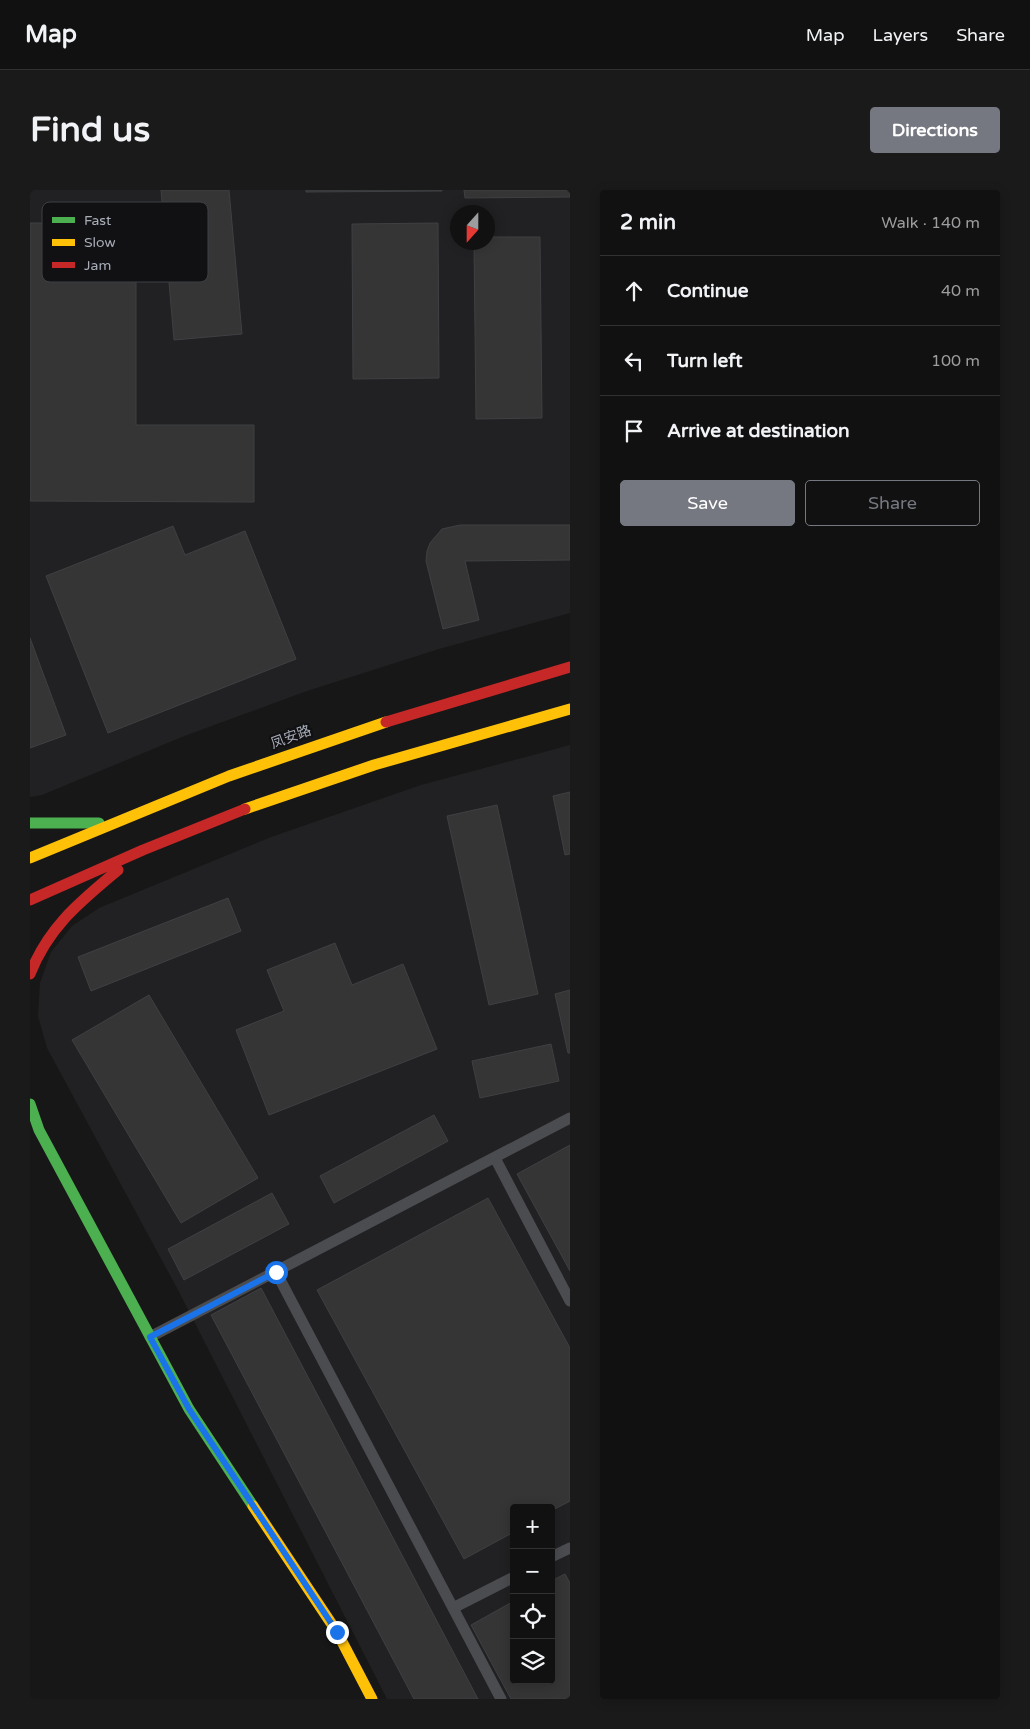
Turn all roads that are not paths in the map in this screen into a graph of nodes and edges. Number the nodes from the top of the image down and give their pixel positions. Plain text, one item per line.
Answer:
1 (570, 667) edge
2 (570, 709) edge
3 (30, 823) edge
4 (108, 823) junction
5 (141, 851) junction
6 (30, 858) edge
7 (30, 900) edge
8 (30, 974) edge
9 (30, 1104) edge
10 (570, 1118) edge
11 (494, 1158) junction
12 (276, 1272) junction
13 (570, 1301) edge
14 (150, 1337) junction
15 (570, 1548) edge
16 (555, 1555) edge
17 (510, 1579) edge
18 (453, 1608) junction
19 (372, 1699) edge
20 (501, 1699) edge

1 - 4 street, 凤安路
2 - 5 street
3 - 4 street
4 - 6 street, 凤安路
5 - 7 street
5 - 8 street
9 - 14 street
10 - 11 lane
11 - 12 lane
11 - 13 lane
12 - 14 lane
12 - 18 lane
14 - 19 street
15 - 16 lane
17 - 18 lane
18 - 20 lane

